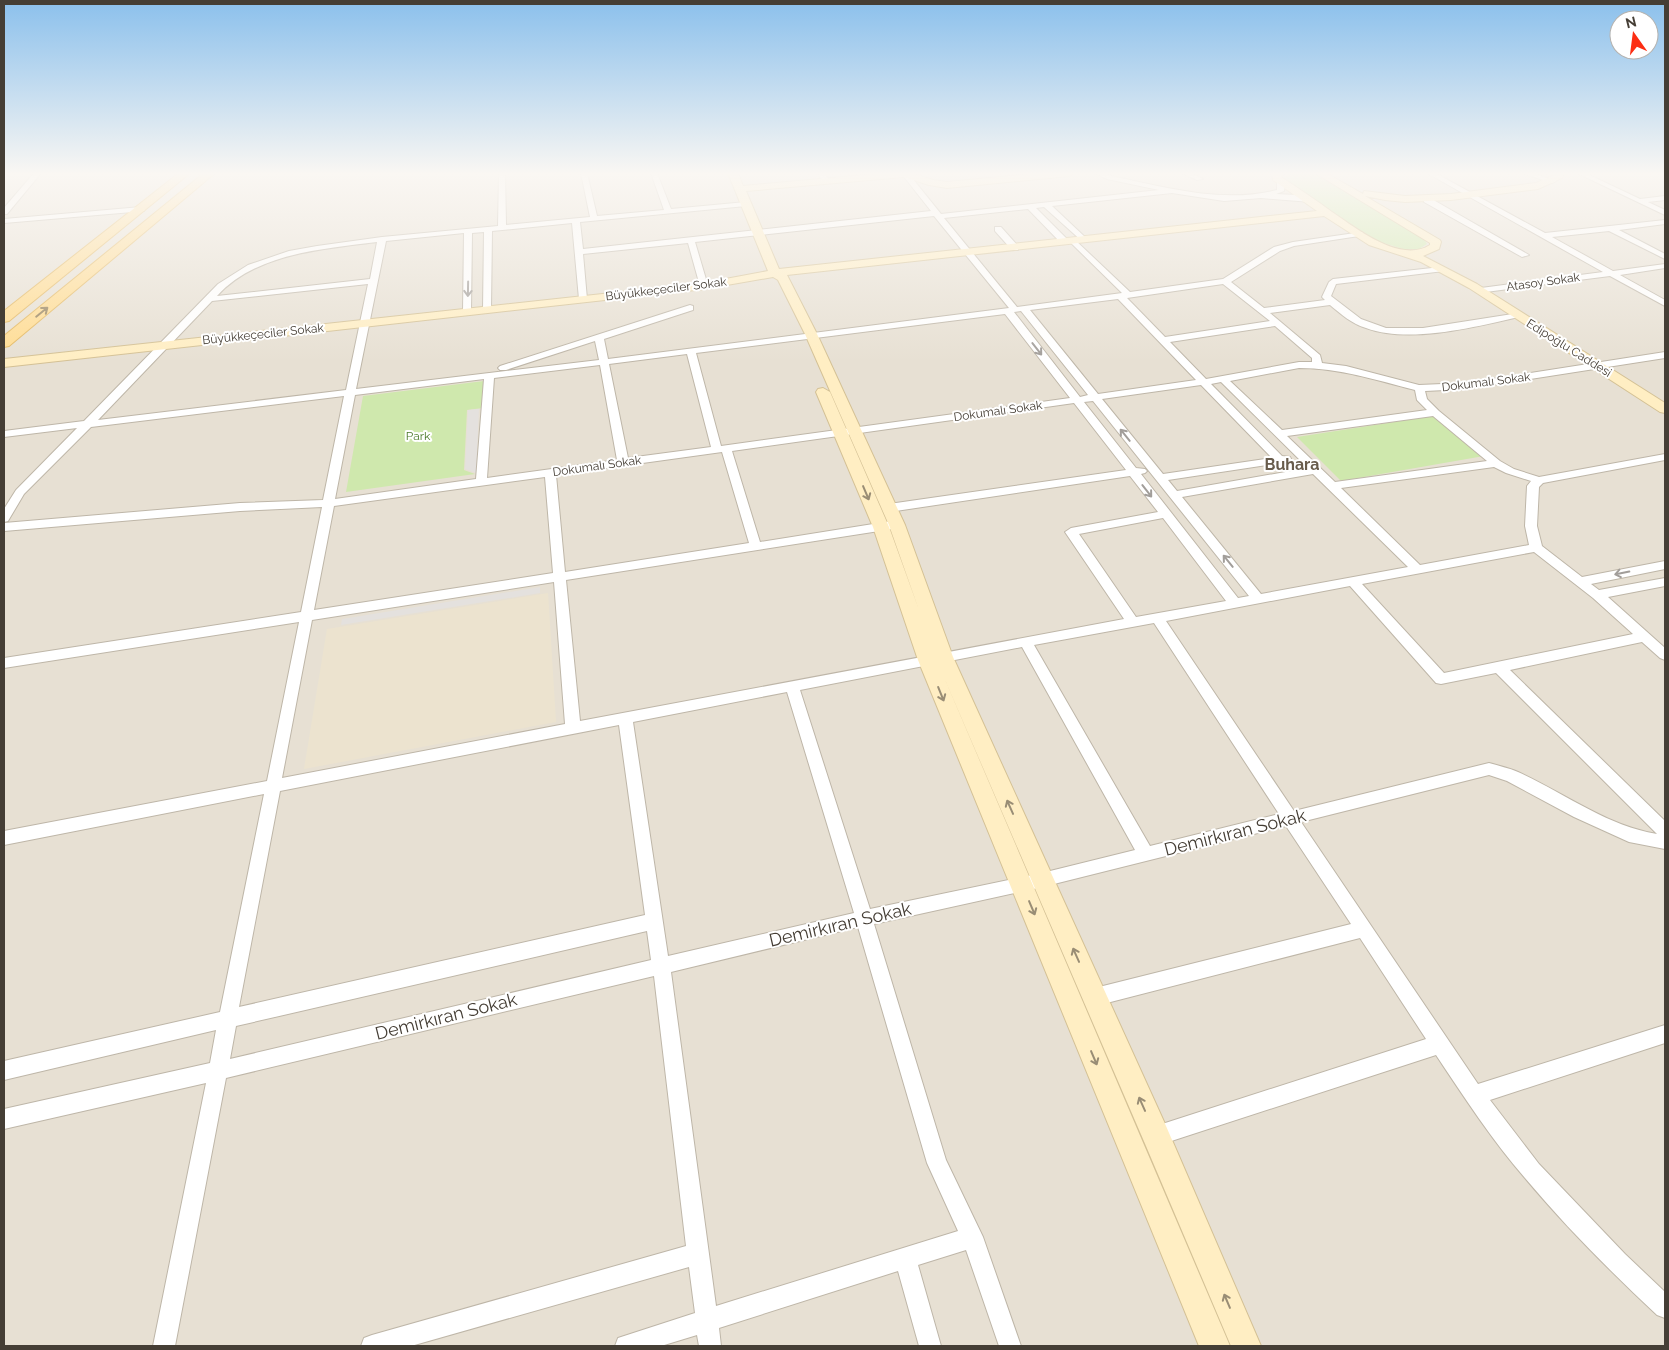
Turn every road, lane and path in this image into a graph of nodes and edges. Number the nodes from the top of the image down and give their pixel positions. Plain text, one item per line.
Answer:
1 (106, 236) edge
2 (132, 236) edge
3 (411, 236) edge
4 (468, 236) edge
5 (488, 236) edge
6 (578, 236) edge
7 (724, 236) edge
8 (760, 236) edge
9 (956, 236) edge
10 (1004, 236) edge
11 (1068, 236) edge
12 (1070, 236) edge
13 (1119, 236) edge
14 (1346, 236) edge
15 (1362, 236) edge
16 (1426, 236) edge
17 (1494, 236) edge
18 (1543, 236) edge
19 (1625, 236) edge
20 (382, 239) junction
21 (691, 240) junction
22 (1074, 241) junction
23 (1435, 246) junction
24 (1015, 248) junction
25 (1395, 251) junction
26 (579, 252) junction
27 (970, 253) junction
28 (1525, 255) dead end
29 (1665, 257) edge
30 (1665, 266) edge
31 (1441, 269) junction
32 (1610, 273) junction
33 (776, 277) junction
34 (374, 281) junction
35 (1225, 282) junction
36 (704, 286) junction
37 (1477, 288) junction
38 (1124, 295) junction
39 (209, 299) junction
40 (583, 299) junction
41 (1332, 302) junction
42 (1665, 303) edge
43 (690, 308) dead end
44 (487, 310) junction
45 (1015, 310) junction
46 (1263, 311) junction
47 (467, 312) junction
48 (1516, 315) junction
49 (4, 318) edge
50 (1274, 320) junction
51 (364, 323) junction
52 (805, 335) junction
53 (599, 337) junction
54 (1160, 337) junction
55 (7, 338) edge
56 (166, 345) junction
57 (691, 352) junction
58 (1665, 356) edge
59 (604, 362) junction
60 (4, 363) edge
61 (1317, 365) junction
62 (1597, 366) junction
63 (489, 376) junction
64 (469, 379) junction
65 (1223, 379) junction
66 (1203, 381) junction
67 (1419, 388) junction
68 (350, 393) junction
69 (1095, 397) junction
70 (1077, 400) junction
71 (1665, 409) edge
72 (1435, 413) junction
73 (85, 425) junction
74 (848, 432) junction
75 (4, 434) edge
76 (1279, 434) junction
77 (722, 449) junction
78 (1302, 457) junction
79 (1665, 457) edge
80 (1280, 460) junction
81 (623, 462) junction
82 (1496, 463) junction
83 (1316, 470) junction
84 (550, 472) junction
85 (1133, 472) junction
86 (1157, 474) junction
87 (1539, 480) junction
88 (481, 482) junction
89 (1332, 486) junction
90 (1174, 494) junction
91 (328, 503) junction
92 (1165, 514) junction
93 (4, 518) edge
94 (889, 520) junction
95 (4, 527) edge
96 (756, 547) junction
97 (1536, 548) junction
98 (1665, 565) edge
99 (1418, 570) junction
100 (560, 577) junction
101 (1353, 582) junction
102 (1579, 582) junction
103 (1665, 582) edge
104 (1597, 595) junction
105 (1258, 599) junction
106 (1235, 603) junction
107 (306, 616) junction
108 (1157, 618) junction
109 (1133, 622) junction
110 (1644, 637) junction
111 (1026, 642) junction
112 (1665, 655) edge
113 (936, 658) junction
114 (4, 663) edge
115 (1499, 667) junction
116 (792, 686) junction
117 (626, 719) junction
118 (573, 729) junction
119 (273, 786) junction
120 (1290, 818) junction
121 (1665, 831) edge
122 (4, 838) edge
123 (1665, 842) edge
124 (1146, 854) junction
125 (1032, 882) junction
126 (864, 918) junction
127 (655, 921) junction
128 (1364, 929) junction
129 (661, 965) junction
130 (1095, 997) junction
131 (228, 1018) junction
132 (1665, 1034) edge
133 (1441, 1044) junction
134 (4, 1070) edge
135 (218, 1071) junction
136 (1474, 1095) junction
137 (4, 1119) edge
138 (1156, 1136) junction
139 (972, 1237) junction
140 (698, 1254) junction
141 (905, 1258) junction
142 (1665, 1307) edge
143 (707, 1321) junction
144 (164, 1346) edge
145 (372, 1346) edge
146 (626, 1346) edge
147 (710, 1346) edge
148 (930, 1346) edge
149 (1010, 1346) edge
150 (1214, 1346) edge
151 (1246, 1346) edge

1 - 49 main road
55 -> 2 main road
3 - 20 street
4 -> 47 street
5 - 44 street
6 - 26 street
7 - 21 street
8 - 33 street
9 - 27 street
10 - 24 street
11 - 22 street
12 - 22 street
13 - 22 street
14 - 35 street
15 - 25 street
16 - 23 street
17 - 28 street
18 - 32 street
19 - 29 street
20 - 34 street
20 - 39 street
21 - 26 street
21 - 36 street
22 - 24 street
22 - 38 street
23 - 25 street
23 - 37 street
24 - 27 street
25 - 31 street
26 - 40 street
27 - 33 street, Büyükkeçeciler Sokak
27 - 45 street
30 - 32 street, Atasoy Sokak
31 - 37 street
31 - 41 street
32 - 37 street, Atasoy Sokak
32 - 42 street
33 - 36 street, Büyükkeçeciler Sokak
33 - 52 street
34 - 39 street
34 - 51 street
35 - 38 street
35 - 46 street
36 - 40 street, Büyükkeçeciler Sokak
37 - 48 street, Edipoğlu Caddesi
38 - 45 street
38 - 54 street
39 - 56 street
40 - 44 street, Büyükkeçeciler Sokak
41 - 46 street
41 - 48 street
43 - 53 street
44 - 47 street, Büyükkeçeciler Sokak
45 - 52 street
45 - 69 street
45 -> 70 street
46 - 50 street
47 - 51 street, Büyükkeçeciler Sokak
48 - 62 street, Edipoğlu Caddesi
50 - 54 street
50 - 61 street
51 - 56 street, Büyükkeçeciler Sokak
51 - 68 street
52 - 57 street
52 - 74 street
53 - 59 street
53 - 64 street
54 - 66 street
56 - 60 street, Büyükkeçeciler Sokak
56 - 73 street
57 - 59 street
57 - 77 street
58 - 62 street, Dokumalı Sokak
59 - 63 street
59 - 81 street
61 - 65 street, Dokumalı Sokak
61 - 67 street, Dokumalı Sokak
62 - 67 street, Dokumalı Sokak
62 - 71 street, Edipoğlu Caddesi
63 - 64 street
63 - 88 street
64 - 68 street
65 - 66 street, Dokumalı Sokak
65 - 76 street
66 - 69 street, Dokumalı Sokak
66 - 80 street
67 - 72 street
68 - 73 street
68 - 91 street
69 - 70 street, Dokumalı Sokak
86 -> 69 street
70 - 74 street, Dokumalı Sokak
70 - 85 street
72 - 76 street
72 - 82 street
73 - 75 street
73 - 93 street
74 - 77 street, Dokumalı Sokak
74 - 94 street
76 - 78 street
77 - 81 street, Dokumalı Sokak
77 - 96 street
78 - 80 street
78 - 83 street
79 - 87 street
80 - 86 street
81 - 84 street, Dokumalı Sokak
82 - 87 street
82 - 89 street
83 - 89 street
83 - 90 street
84 - 88 street, Dokumalı Sokak
84 - 100 street
85 - 86 street
85 -> 92 street
85 - 94 street
86 - 90 street
87 - 97 street
88 - 91 street, Dokumalı Sokak
89 - 99 street
105 -> 90 street
91 - 95 street, Dokumalı Sokak
91 - 107 street
92 - 106 street
92 - 109 street
94 - 96 street
94 - 113 street
96 - 100 street
97 - 99 street
97 - 102 street
98 -> 102 street
99 - 101 street
100 - 107 street
100 - 118 street
101 - 105 street
101 - 115 street
102 - 104 street
103 - 104 street
104 - 110 street
105 - 106 street
106 - 108 street
107 - 114 street
107 - 119 street
108 - 109 street
108 - 120 street
109 - 111 street
110 - 112 street
110 - 115 street
111 - 113 street
111 - 124 street
113 - 116 street
113 - 125 street
115 - 121 street
116 - 117 street
116 - 126 street
117 - 118 street
117 - 127 street
118 - 119 street
119 - 122 street
119 - 131 street
120 - 123 street, Demirkıran Sokak
120 - 124 street, Demirkıran Sokak
120 - 128 street
124 - 125 street, Demirkıran Sokak
125 - 126 street, Demirkıran Sokak
130 -> 125 street
125 -> 150 street
126 - 129 street, Demirkıran Sokak
126 - 139 street
127 - 129 street
127 - 131 street
128 - 130 street
128 - 133 street
129 - 135 street, Demirkıran Sokak
129 - 140 street
138 -> 130 street
131 - 134 street
131 - 135 street
132 - 136 street
133 - 136 street
133 - 138 street
135 - 137 street, Demirkıran Sokak
135 - 144 street
136 - 142 street
151 -> 138 street
139 - 141 street
139 - 149 street
140 - 143 street
140 - 145 street
141 - 143 street
141 - 148 street
143 - 146 street
143 - 147 street

